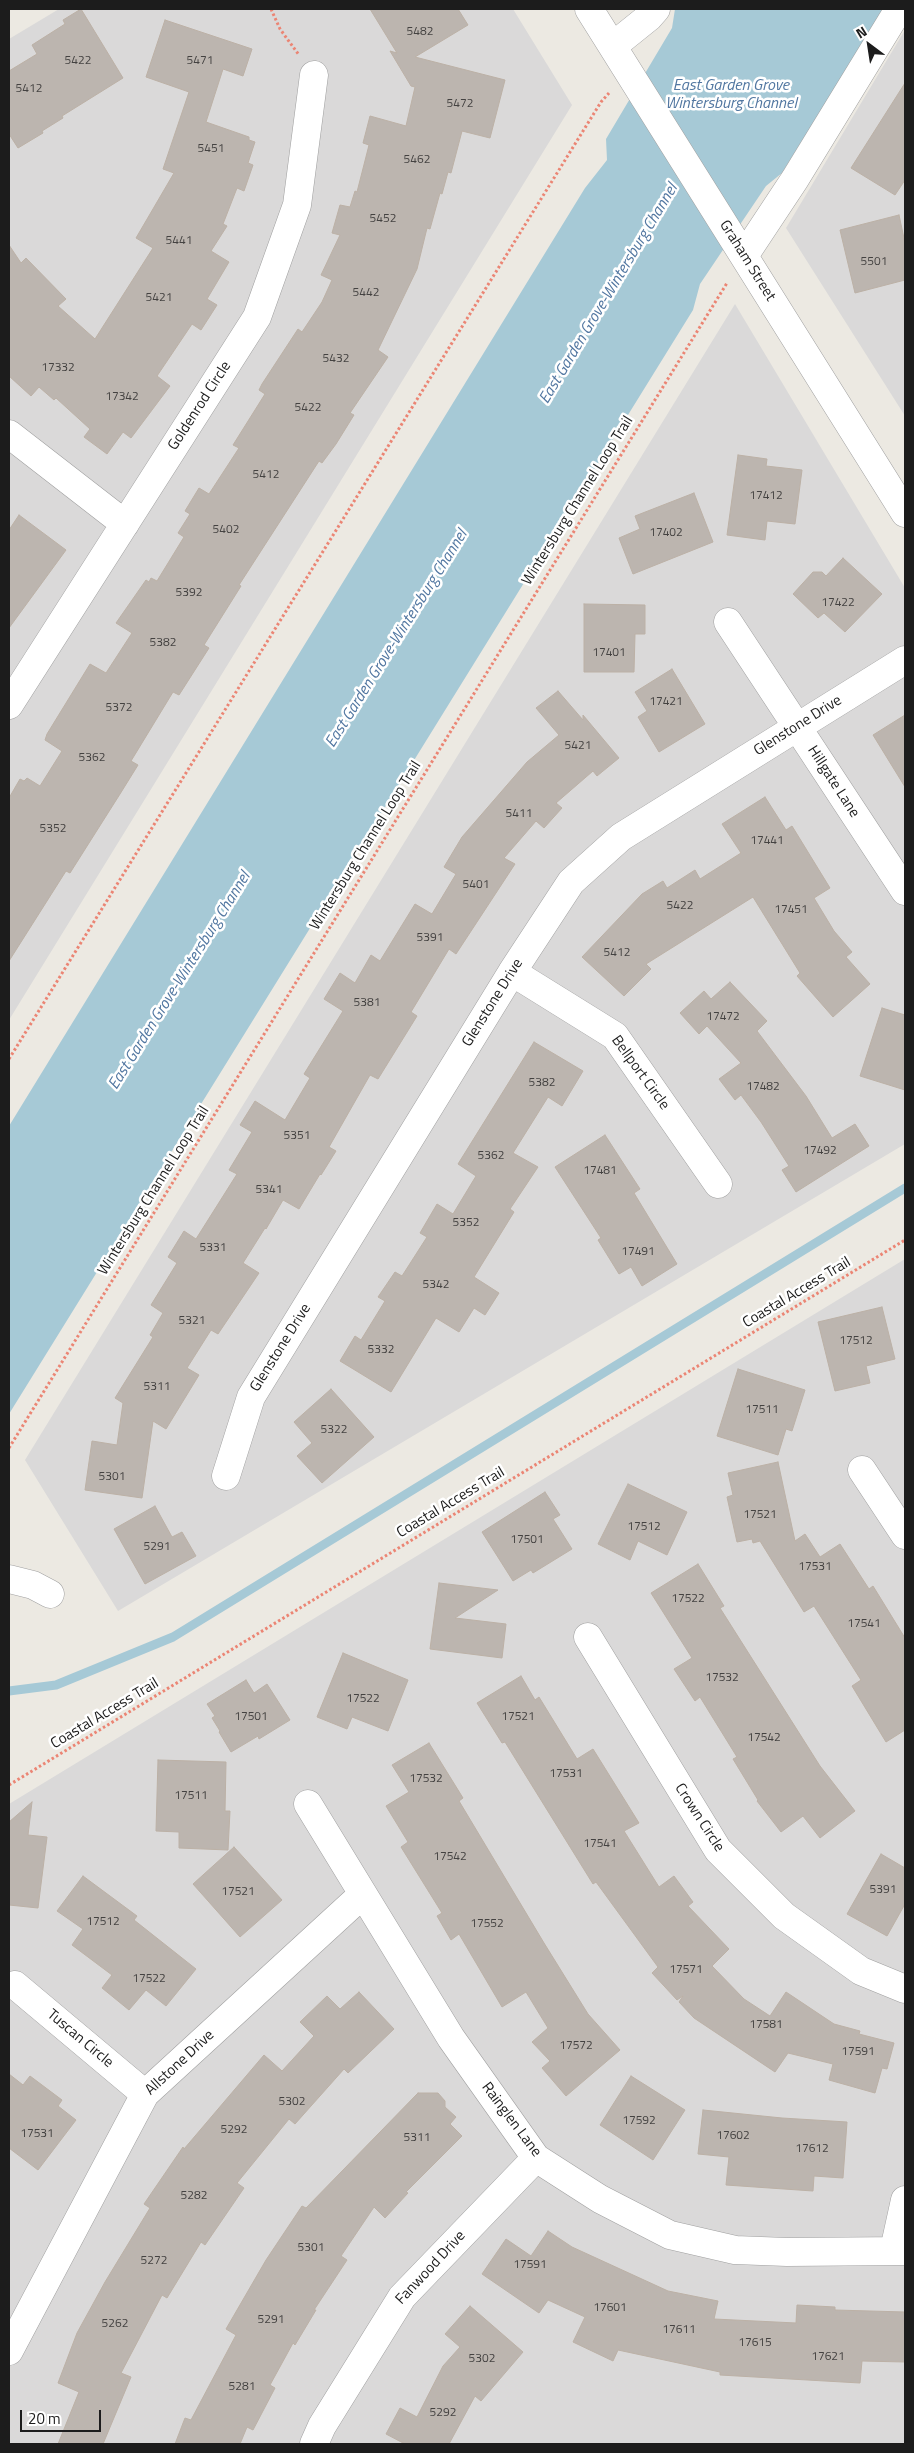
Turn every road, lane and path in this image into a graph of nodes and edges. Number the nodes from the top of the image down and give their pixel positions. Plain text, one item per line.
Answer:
1 (271, 9) edge
2 (589, 9) edge
3 (656, 9) edge
4 (899, 9) edge
5 (612, 46) junction
6 (631, 74) junction
7 (314, 75) joint
8 (744, 256) junction
9 (9, 434) edge
10 (905, 513) edge
11 (125, 524) junction
12 (728, 622) dead end
13 (905, 660) edge
14 (9, 705) edge
15 (797, 726) junction
16 (905, 891) edge
17 (512, 972) junction
18 (9, 1058) edge
19 (718, 1184) dead end
20 (905, 1240) edge
21 (9, 1448) edge
22 (862, 1470) dead end
23 (226, 1476) dead end
24 (905, 1535) edge
25 (9, 1579) edge
26 (50, 1594) dead end
27 (588, 1637) dead end
28 (9, 1785) edge
29 (308, 1804) dead end
30 (362, 1895) junction
31 (15, 1984) dead end
32 (905, 1989) edge
33 (145, 2094) junction
34 (536, 2158) junction
35 (905, 2200) edge
36 (899, 2250) edge
37 (9, 2351) edge
38 (314, 2444) edge

1 - 7 path
2 - 5 street, Graham Street
3 - 5 street
4 - 8 street
5 - 6 street, Graham Street
6 - 8 street, Graham Street
6 - 18 path
7 - 11 street, Goldenrod Circle
8 - 10 street, Graham Street
8 - 21 path, Wintersburg Channel Loop Trail
9 - 11 street
11 - 14 street, Goldenrod Circle
12 - 15 street, Hillgate Lane
13 - 15 street, Glenstone Drive
15 - 16 street, Hillgate Lane
15 - 17 street, Glenstone Drive
17 - 19 street, Bellport Circle
17 - 23 street, Glenstone Drive
20 - 28 path, Coastal Access Trail
22 - 24 street
25 - 26 street
27 - 32 street, Crown Circle
29 - 30 street, Rainglen Lane
30 - 33 street, Allstone Drive
30 - 34 street, Rainglen Lane
31 - 33 street, Tuscan Circle
33 - 37 street, Allstone Drive
34 - 36 street, Rainglen Lane
34 - 38 street, Fanwood Drive
35 - 36 street

